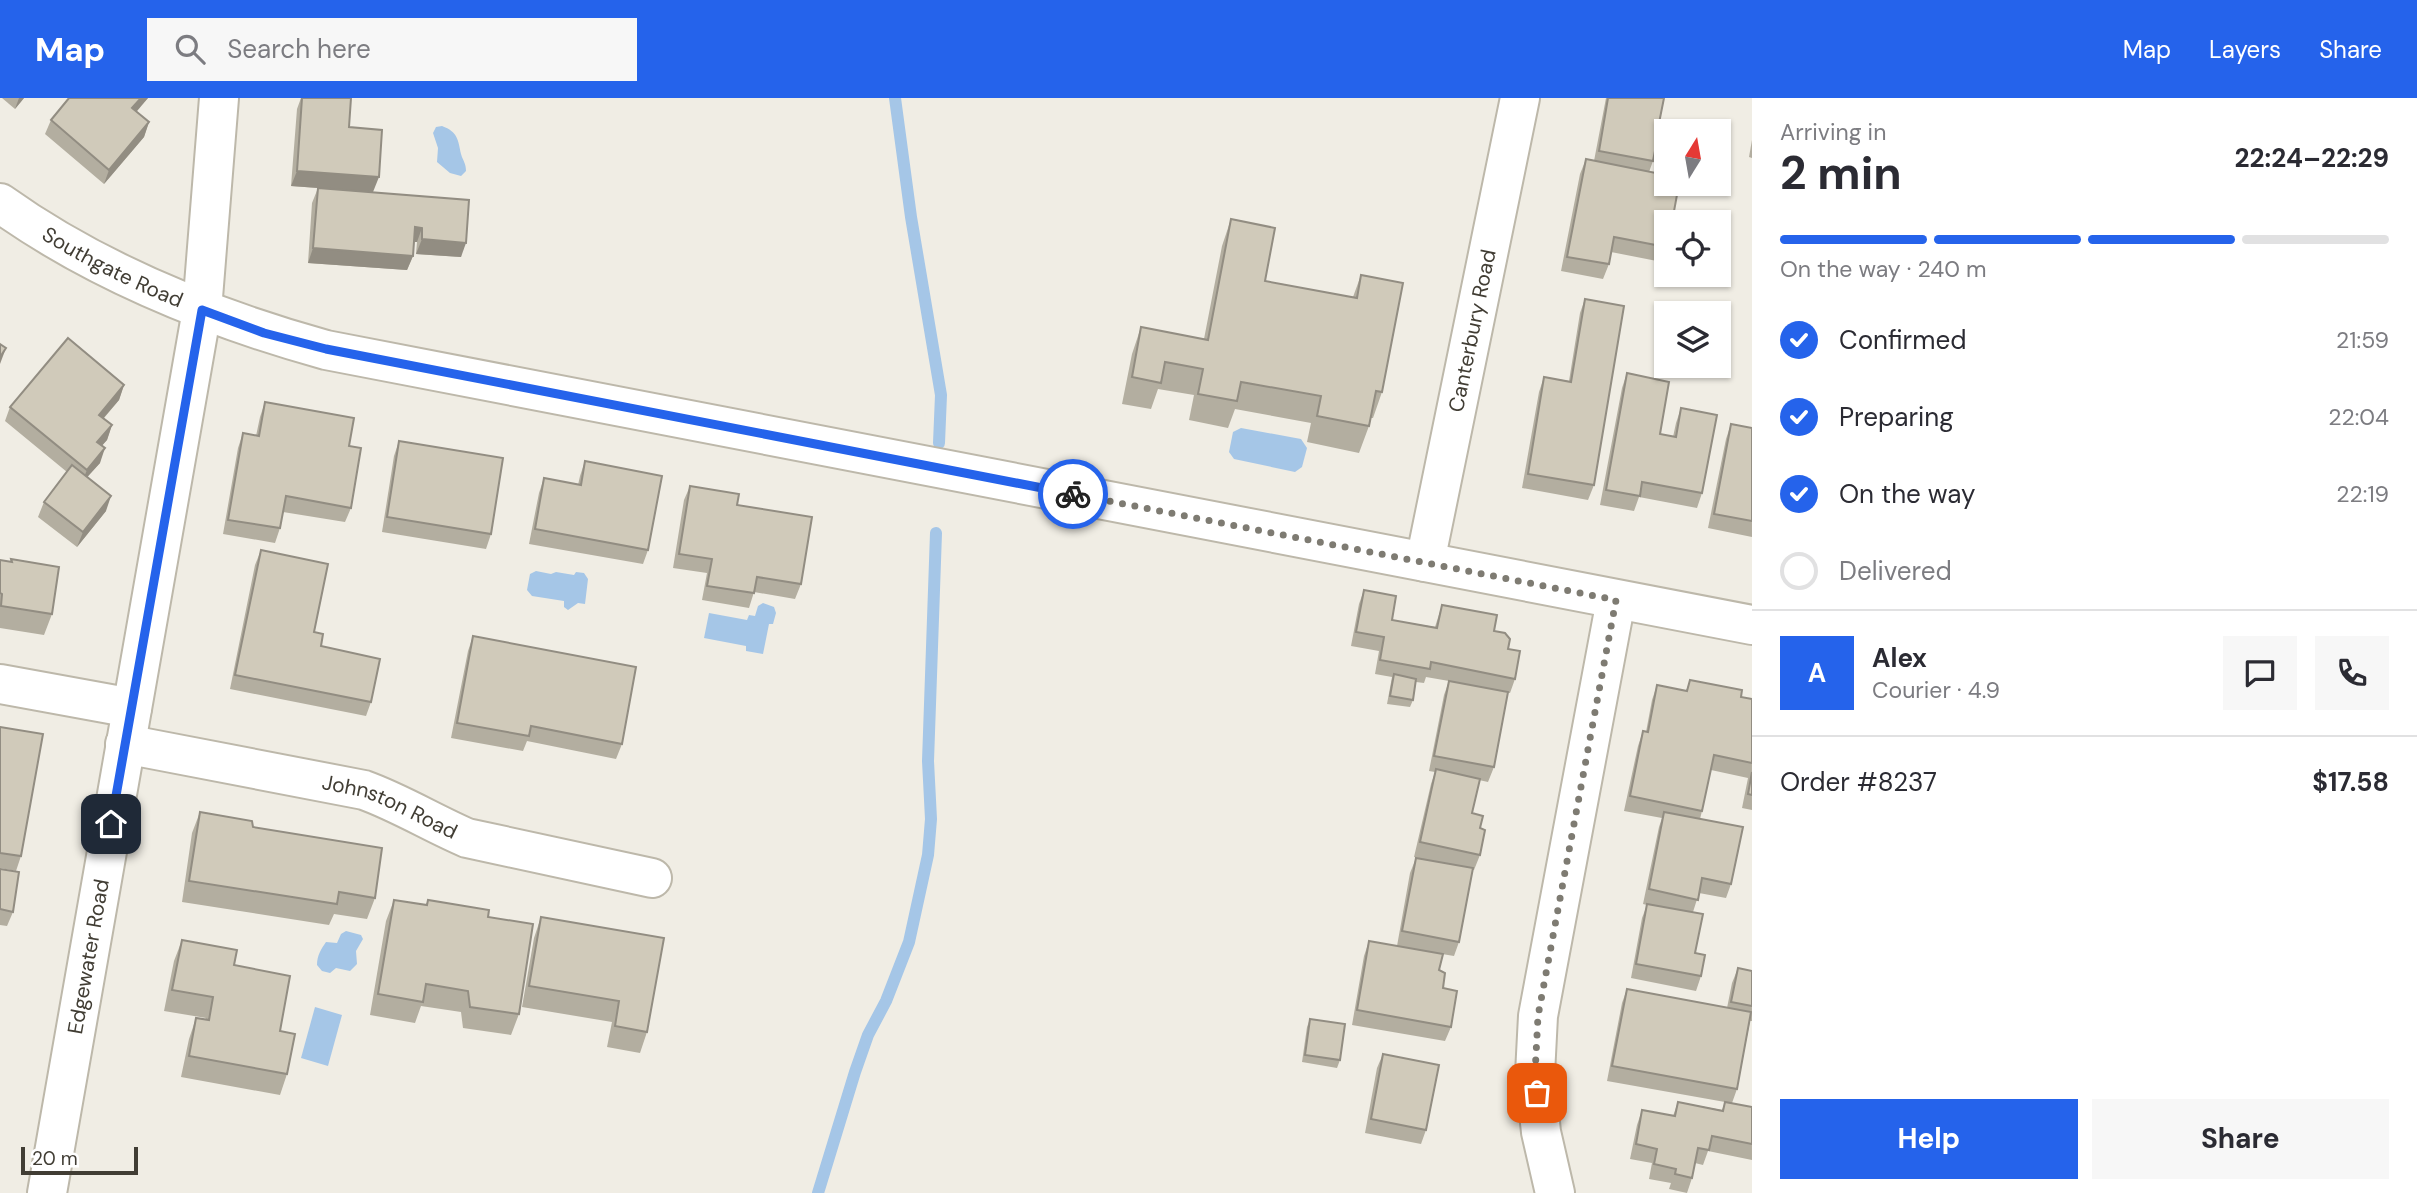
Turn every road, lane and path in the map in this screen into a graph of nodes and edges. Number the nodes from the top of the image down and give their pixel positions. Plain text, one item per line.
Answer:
1 (219, 98) edge
2 (1520, 98) edge
3 (0, 203) edge
4 (202, 310) junction
5 (1425, 562) junction
6 (1616, 600) junction
7 (1752, 625) edge
8 (0, 684) edge
9 (128, 726) junction
10 (652, 878) dead end
11 (47, 1193) edge
12 (1555, 1193) edge

1 - 4 street, Edgewater Road
2 - 5 street, Canterbury Road
3 - 4 street, Southgate Road
4 - 5 street, Southgate Road
4 - 9 street, Edgewater Road
5 - 6 street, Southgate Road
6 - 7 street, Southgate Road
6 - 12 street
8 - 9 street, Johnston Road
9 - 10 street, Johnston Road
9 - 11 street, Edgewater Road

